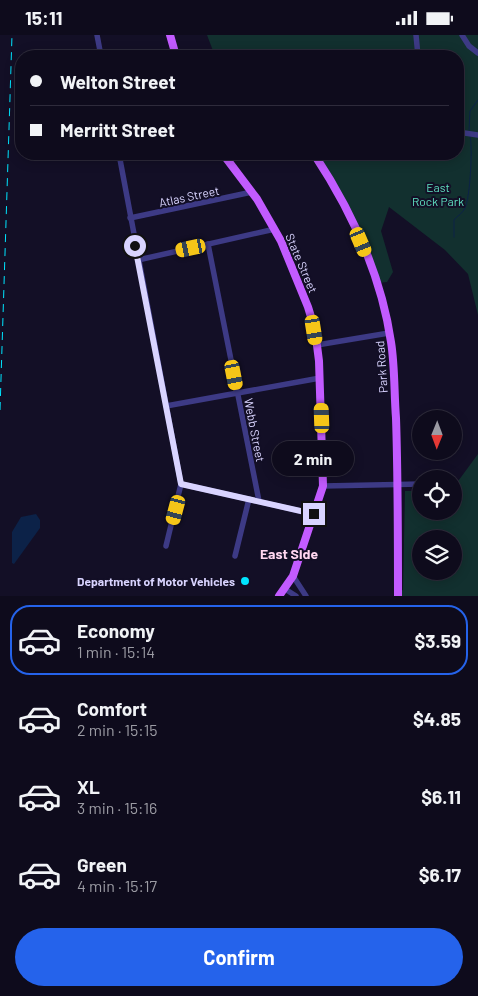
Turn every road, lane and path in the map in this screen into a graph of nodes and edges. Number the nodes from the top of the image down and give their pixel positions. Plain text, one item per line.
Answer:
1 (97, 35) edge
2 (170, 35) edge
3 (416, 35) edge
4 (462, 35) edge
5 (100, 50) edge
6 (174, 50) edge
7 (417, 50) edge
8 (478, 53) edge
9 (464, 133) edge
10 (478, 135) edge
11 (120, 160) edge
12 (228, 160) edge
13 (318, 160) edge
14 (252, 192) junction
15 (130, 218) junction
16 (275, 229) junction
17 (208, 245) junction
18 (138, 260) junction
19 (389, 333) junction
20 (317, 345) junction
21 (320, 378) junction
22 (237, 393) junction
23 (166, 406) junction
24 (181, 484) junction
25 (398, 484) junction
26 (412, 484) edge
27 (323, 487) junction
28 (249, 499) junction
29 (258, 501) junction
30 (314, 514) junction
31 (166, 546) dead end
32 (234, 556) dead end
33 (293, 576) junction
34 (285, 589) junction
35 (279, 596) edge
36 (296, 596) edge
37 (306, 596) edge
38 (398, 596) edge

1 - 5 street
2 - 6 main road
3 - 7 street
4 - 8 street
9 - 10 street
11 - 15 street
12 - 14 main road, State Street
13 - 19 main road, Park Road
14 - 15 street, Atlas Street
14 - 16 main road, State Street
15 - 18 street
16 - 17 street
16 - 20 main road, State Street
17 - 18 street
17 - 22 street, Webb Street
18 - 23 street
19 - 20 street
19 - 25 main road, Park Road
20 - 21 main road, State Street
21 - 22 street
21 - 27 main road, State Street
22 - 23 street
22 - 29 street, Webb Street
23 - 24 street
24 - 28 street
24 - 31 street
25 - 26 street
25 - 27 street
25 - 38 main road, Park Road
27 - 30 main road, State Street
28 - 29 street
28 - 32 street
29 - 30 street
30 - 33 main road, State Street
33 - 34 main road, State Street
33 - 37 street
34 - 35 main road, State Street
34 - 36 street

